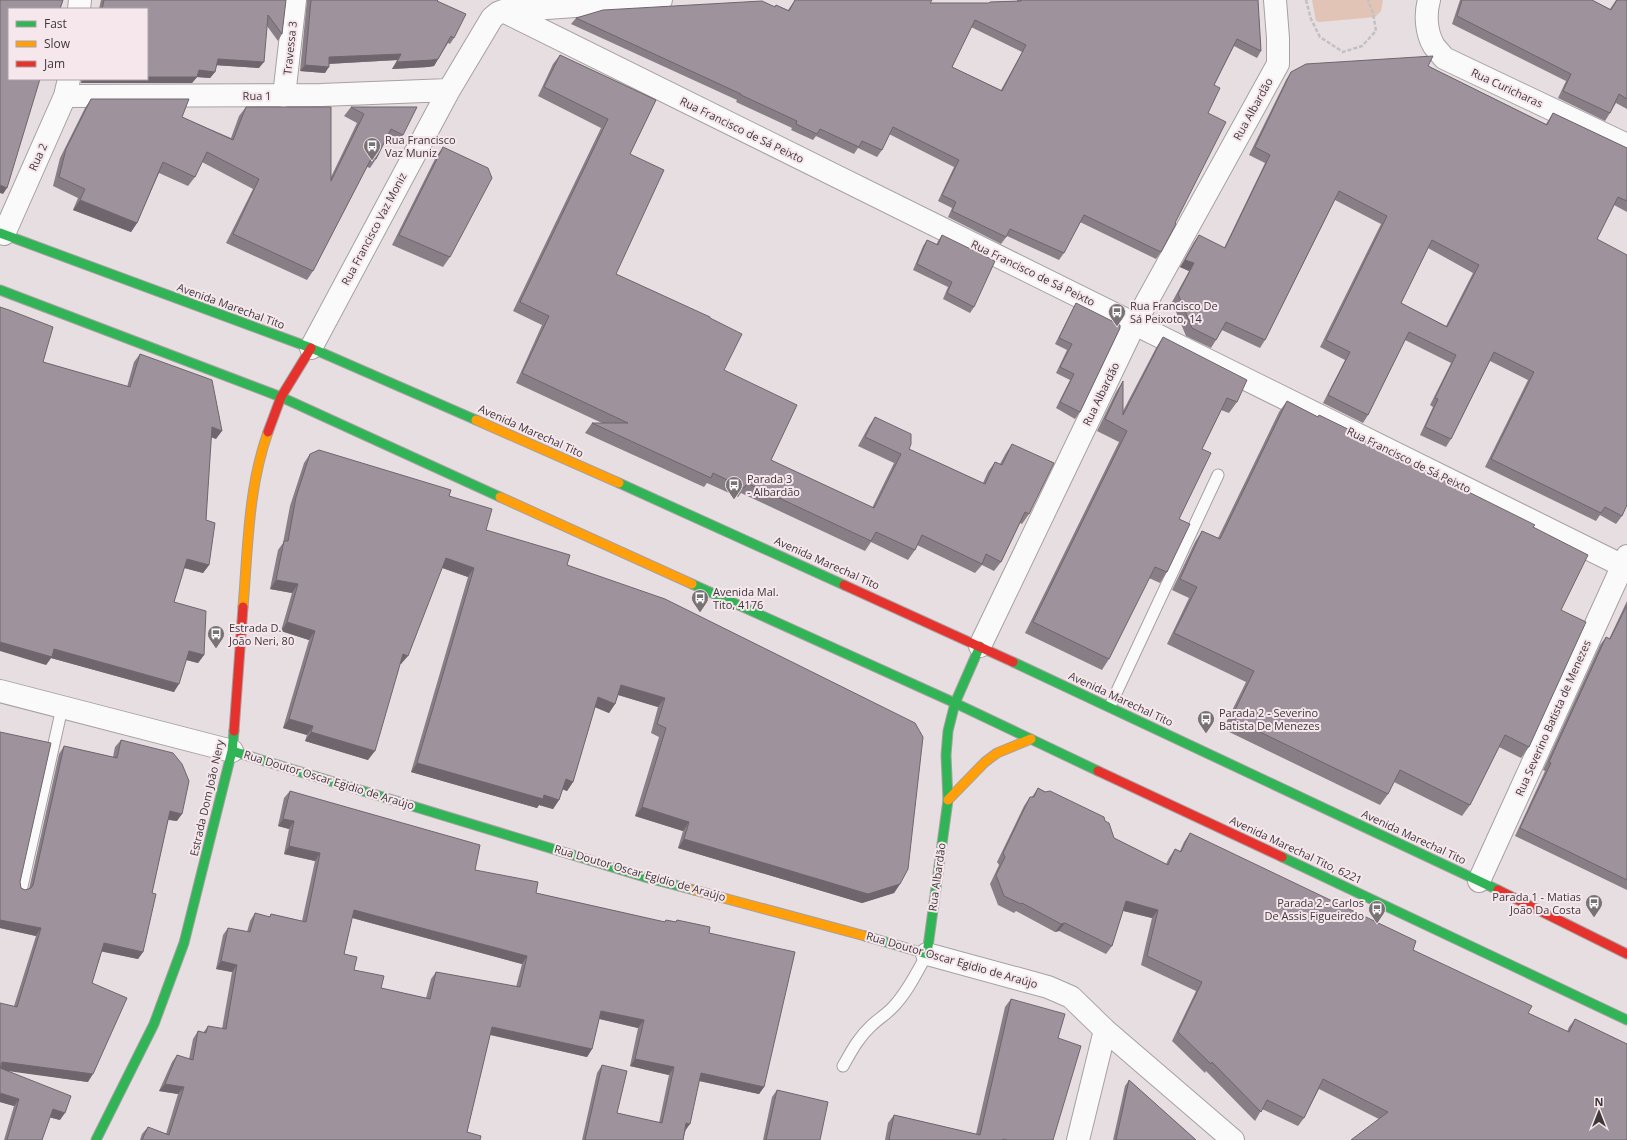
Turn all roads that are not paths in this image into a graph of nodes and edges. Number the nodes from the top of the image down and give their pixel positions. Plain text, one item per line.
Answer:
1 (295, 0) edge
2 (661, 0) edge
3 (1275, 0) edge
4 (1429, 0) edge
5 (503, 11) junction
6 (67, 88) edge
7 (449, 90) junction
8 (284, 96) junction
9 (1627, 145) edge
10 (2, 234) edge
11 (0, 290) edge
12 (1135, 323) junction
13 (311, 348) junction
14 (281, 397) junction
15 (1218, 475) dead end
16 (1625, 563) edge
17 (980, 646) junction
18 (0, 691) edge
19 (955, 703) junction
20 (1110, 706) junction
21 (62, 708) junction
22 (1031, 739) junction
23 (232, 751) junction
24 (948, 800) junction
25 (1480, 881) junction
26 (21, 891) edge
27 (927, 954) junction
28 (1627, 954) edge
29 (1627, 1020) edge
30 (1105, 1030) junction
31 (843, 1066) dead end
32 (96, 1140) edge
33 (1078, 1140) edge
34 (1233, 1140) edge

1 - 8 street, Travessa 3
2 - 5 street
3 - 12 street, Rua Albardão
4 - 9 street, Rua Curicharas
5 - 7 street, Rua Francisco Vaz Moniz
5 - 12 street, Rua Francisco de Sá Peixto
6 - 8 street, Rua 1
6 - 10 street, Rua 2
7 - 8 street, Rua 1
7 - 13 street, Rua Francisco Vaz Moniz
10 - 13 main road, Avenida Marechal Tito
11 - 14 main road
12 - 16 street, Rua Francisco de Sá Peixto
12 - 17 street, Rua Albardão
13 - 14 main road, Estrada Dom João Nery
13 - 17 main road, Avenida Marechal Tito
14 - 19 main road
14 - 23 main road, Estrada Dom João Nery
15 - 20 lane
16 - 25 street, Rua Severino Batista de Menezes
17 - 19 main road, Rua Albardão
17 - 20 main road, Avenida Marechal Tito
18 - 21 street, Rua Doutor Oscar Egidio de Araújo
19 - 22 main road, Avenida Marechal Tito, 6221
19 - 24 main road, Rua Albardão
20 - 25 main road, Avenida Marechal Tito
21 - 23 street, Rua Doutor Oscar Egidio de Araújo
21 - 26 lane
22 - 24 main road
22 - 29 main road, Avenida Marechal Tito, 6221
23 - 27 main road, Rua Doutor Oscar Egidio de Araújo
23 - 32 main road, Estrada Dom João Nery
24 - 27 main road, Rua Albardão
25 - 28 main road, Avenida Marechal Tito
27 - 30 street, Rua Doutor Oscar Egidio de Araújo
27 - 31 lane
30 - 33 street
30 - 34 street, Rua Doutor Oscar Egidio de Araújo

